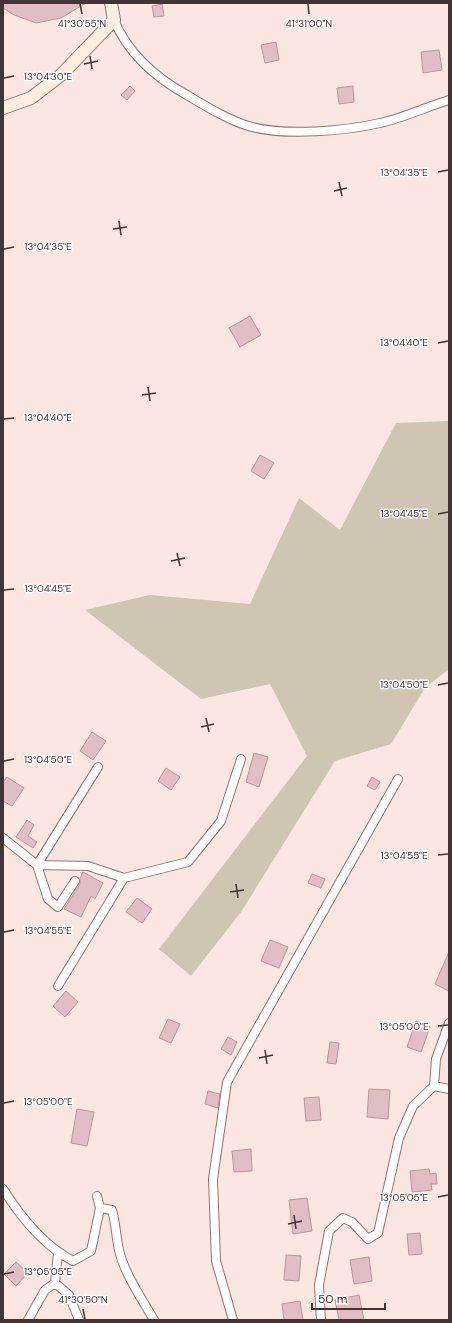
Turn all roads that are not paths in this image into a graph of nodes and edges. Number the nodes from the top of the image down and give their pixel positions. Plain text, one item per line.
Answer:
1 (111, 3) edge
2 (114, 20) junction
3 (449, 100) edge
4 (3, 108) edge
5 (241, 759) dead end
6 (98, 767) dead end
7 (398, 779) dead end
8 (3, 838) edge
9 (37, 865) junction
10 (124, 878) junction
11 (75, 881) dead end
12 (58, 986) dead end
13 (449, 1023) edge
14 (434, 1086) junction
15 (449, 1089) edge
16 (3, 1189) edge
17 (97, 1196) dead end
18 (100, 1208) junction
19 (58, 1253) junction
20 (55, 1283) junction
21 (28, 1320) edge
22 (79, 1320) edge
23 (154, 1320) edge
24 (234, 1320) edge
25 (322, 1320) edge

1 - 2 street
2 - 3 street
2 - 4 street
5 - 10 street
6 - 9 street
7 - 24 street
8 - 9 street
9 - 10 street
9 - 11 street
10 - 12 street
13 - 14 street
14 - 15 street
14 - 25 street
16 - 19 street
17 - 18 street
18 - 19 street
18 - 23 street
19 - 20 street
20 - 21 street
20 - 22 street

